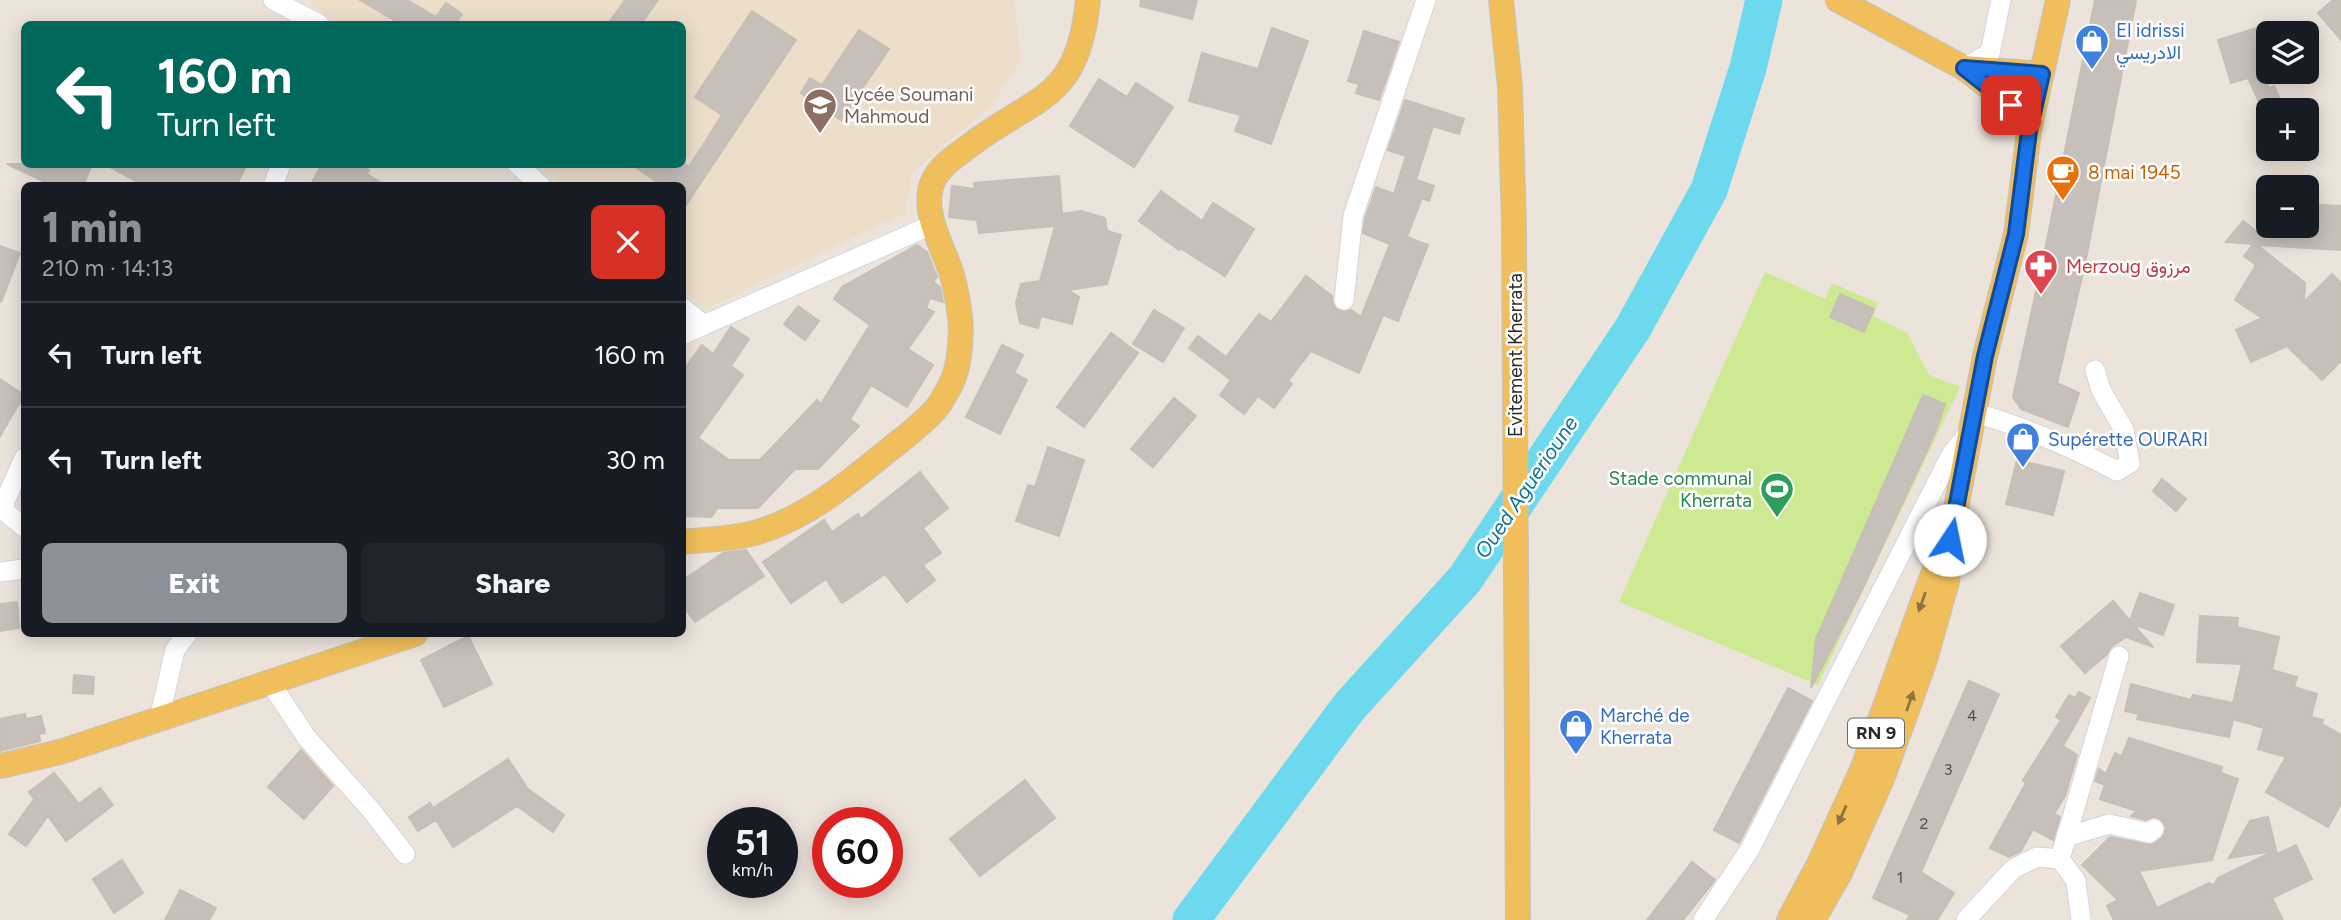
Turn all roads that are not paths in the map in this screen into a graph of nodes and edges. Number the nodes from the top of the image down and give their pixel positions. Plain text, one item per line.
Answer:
1 (273, 0) edge
2 (1088, 0) edge
3 (1426, 0) edge
4 (1501, 0) edge
5 (1838, 0) edge
6 (2001, 0) edge
7 (2058, 0) edge
8 (312, 21) edge
9 (1964, 68) junction
10 (2042, 74) junction
11 (2032, 117) junction
12 (521, 168) edge
13 (537, 182) edge
14 (934, 224) junction
15 (1344, 300) dead end
16 (686, 310) edge
17 (704, 325) junction
18 (686, 333) edge
19 (2095, 370) dead end
20 (1973, 421) junction
21 (21, 465) edge
22 (21, 525) edge
23 (1950, 540) junction
24 (686, 541) edge
25 (21, 569) edge
26 (0, 572) edge
27 (185, 637) edge
28 (406, 637) edge
29 (2119, 656) dead end
30 (269, 681) junction
31 (159, 719) junction
32 (0, 766) edge
33 (2154, 829) dead end
34 (2066, 837) junction
35 (405, 854) dead end
36 (2060, 859) junction
37 (1518, 920) edge
38 (1703, 920) edge
39 (1789, 920) edge
40 (1813, 920) edge
41 (1966, 920) edge
42 (2081, 920) edge

1 - 8 street
2 - 14 main road
3 - 15 street
4 - 37 main road, Evitement Kherrata
5 - 9 main road
6 - 9 street
7 - 10 main road, RN 9
9 - 10 main road
9 - 11 main road
10 - 11 main road, RN 9
11 - 20 main road, RN 9
12 - 13 street
14 - 17 street
14 - 24 main road
16 - 17 street
17 - 18 street
19 - 20 street
20 - 23 main road, RN 9
20 - 38 street
21 - 22 street
23 -> 39 main road, RN 9
40 -> 23 main road, RN 9
25 - 26 street
27 - 31 street
28 - 30 main road
29 - 34 street
30 - 31 main road
30 - 35 street
31 - 32 main road
33 - 34 street
34 - 36 street
36 - 41 street
36 - 42 street

